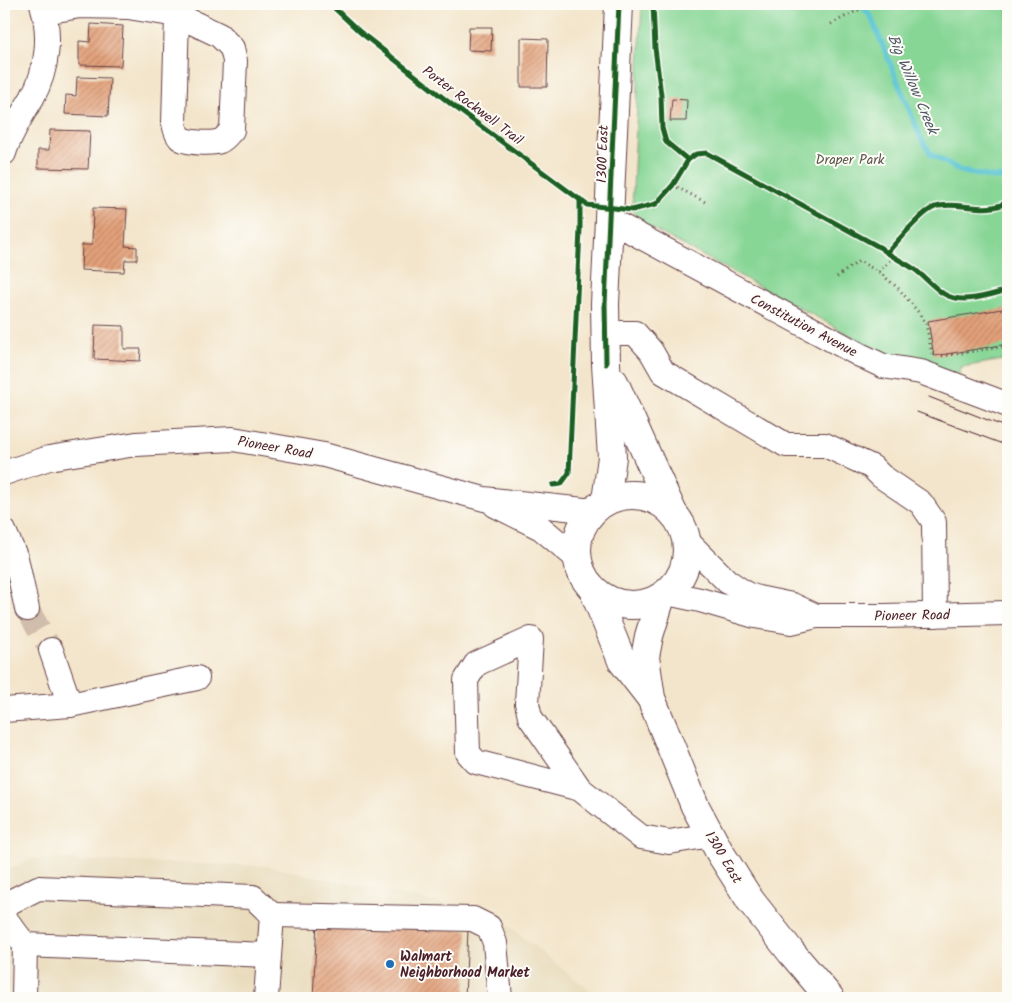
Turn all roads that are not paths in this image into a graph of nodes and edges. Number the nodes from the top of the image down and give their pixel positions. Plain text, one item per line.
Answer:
1 (619, 4) edge
2 (43, 8) edge
3 (177, 16) junction
4 (4, 152) edge
5 (610, 220) junction
6 (605, 333) junction
7 (606, 364) junction
8 (1008, 405) edge
9 (4, 473) edge
10 (484, 499) junction
11 (600, 506) junction
12 (673, 513) junction
13 (4, 531) edge
14 (686, 540) junction
15 (578, 559) junction
16 (593, 589) junction
17 (664, 595) junction
18 (27, 609) tunnel mouth
19 (1008, 613) edge
20 (935, 615) junction
21 (816, 616) junction
22 (51, 650) tunnel mouth
23 (197, 678) dead end
24 (651, 698) junction
25 (70, 705) junction
26 (4, 710) edge
27 (580, 789) junction
28 (711, 835) junction
29 (4, 905) edge
30 (272, 915) junction
31 (4, 917) edge
32 (25, 945) junction
33 (269, 955) junction
34 (24, 998) edge
35 (266, 998) edge
36 (500, 998) edge
37 (830, 998) edge

1 - 5 main road, 1300 East
2 - 3 street
2 - 4 street
3 - 3 street
5 - 6 main road, 1300 East
5 - 8 street, Constitution Avenue
6 - 7 main road, 1300 East
6 - 20 street
7 - 11 main road, 1300 East
7 - 12 main road, 1300 East
9 - 10 street, Pioneer Road
10 - 11 street, Pioneer Road
10 - 15 street, Pioneer Road
11 - 12 main road
11 - 15 main road
12 - 14 main road
13 - 18 street
14 - 17 main road
14 - 21 street, Pioneer Road
15 - 16 main road
16 - 17 main road
16 - 24 main road, 1300 East
17 - 21 street, Pioneer Road
17 - 24 main road, 1300 East
19 - 20 street, Pioneer Road
20 - 21 street, Pioneer Road
22 - 25 street
23 - 25 street
24 - 28 main road, 1300 East
25 - 26 street
27 - 27 street
27 - 28 street
28 - 37 main road, 1300 East
29 - 30 street
30 - 33 street
30 - 36 street
31 - 32 street
32 - 33 street
32 - 34 street
33 - 35 street

